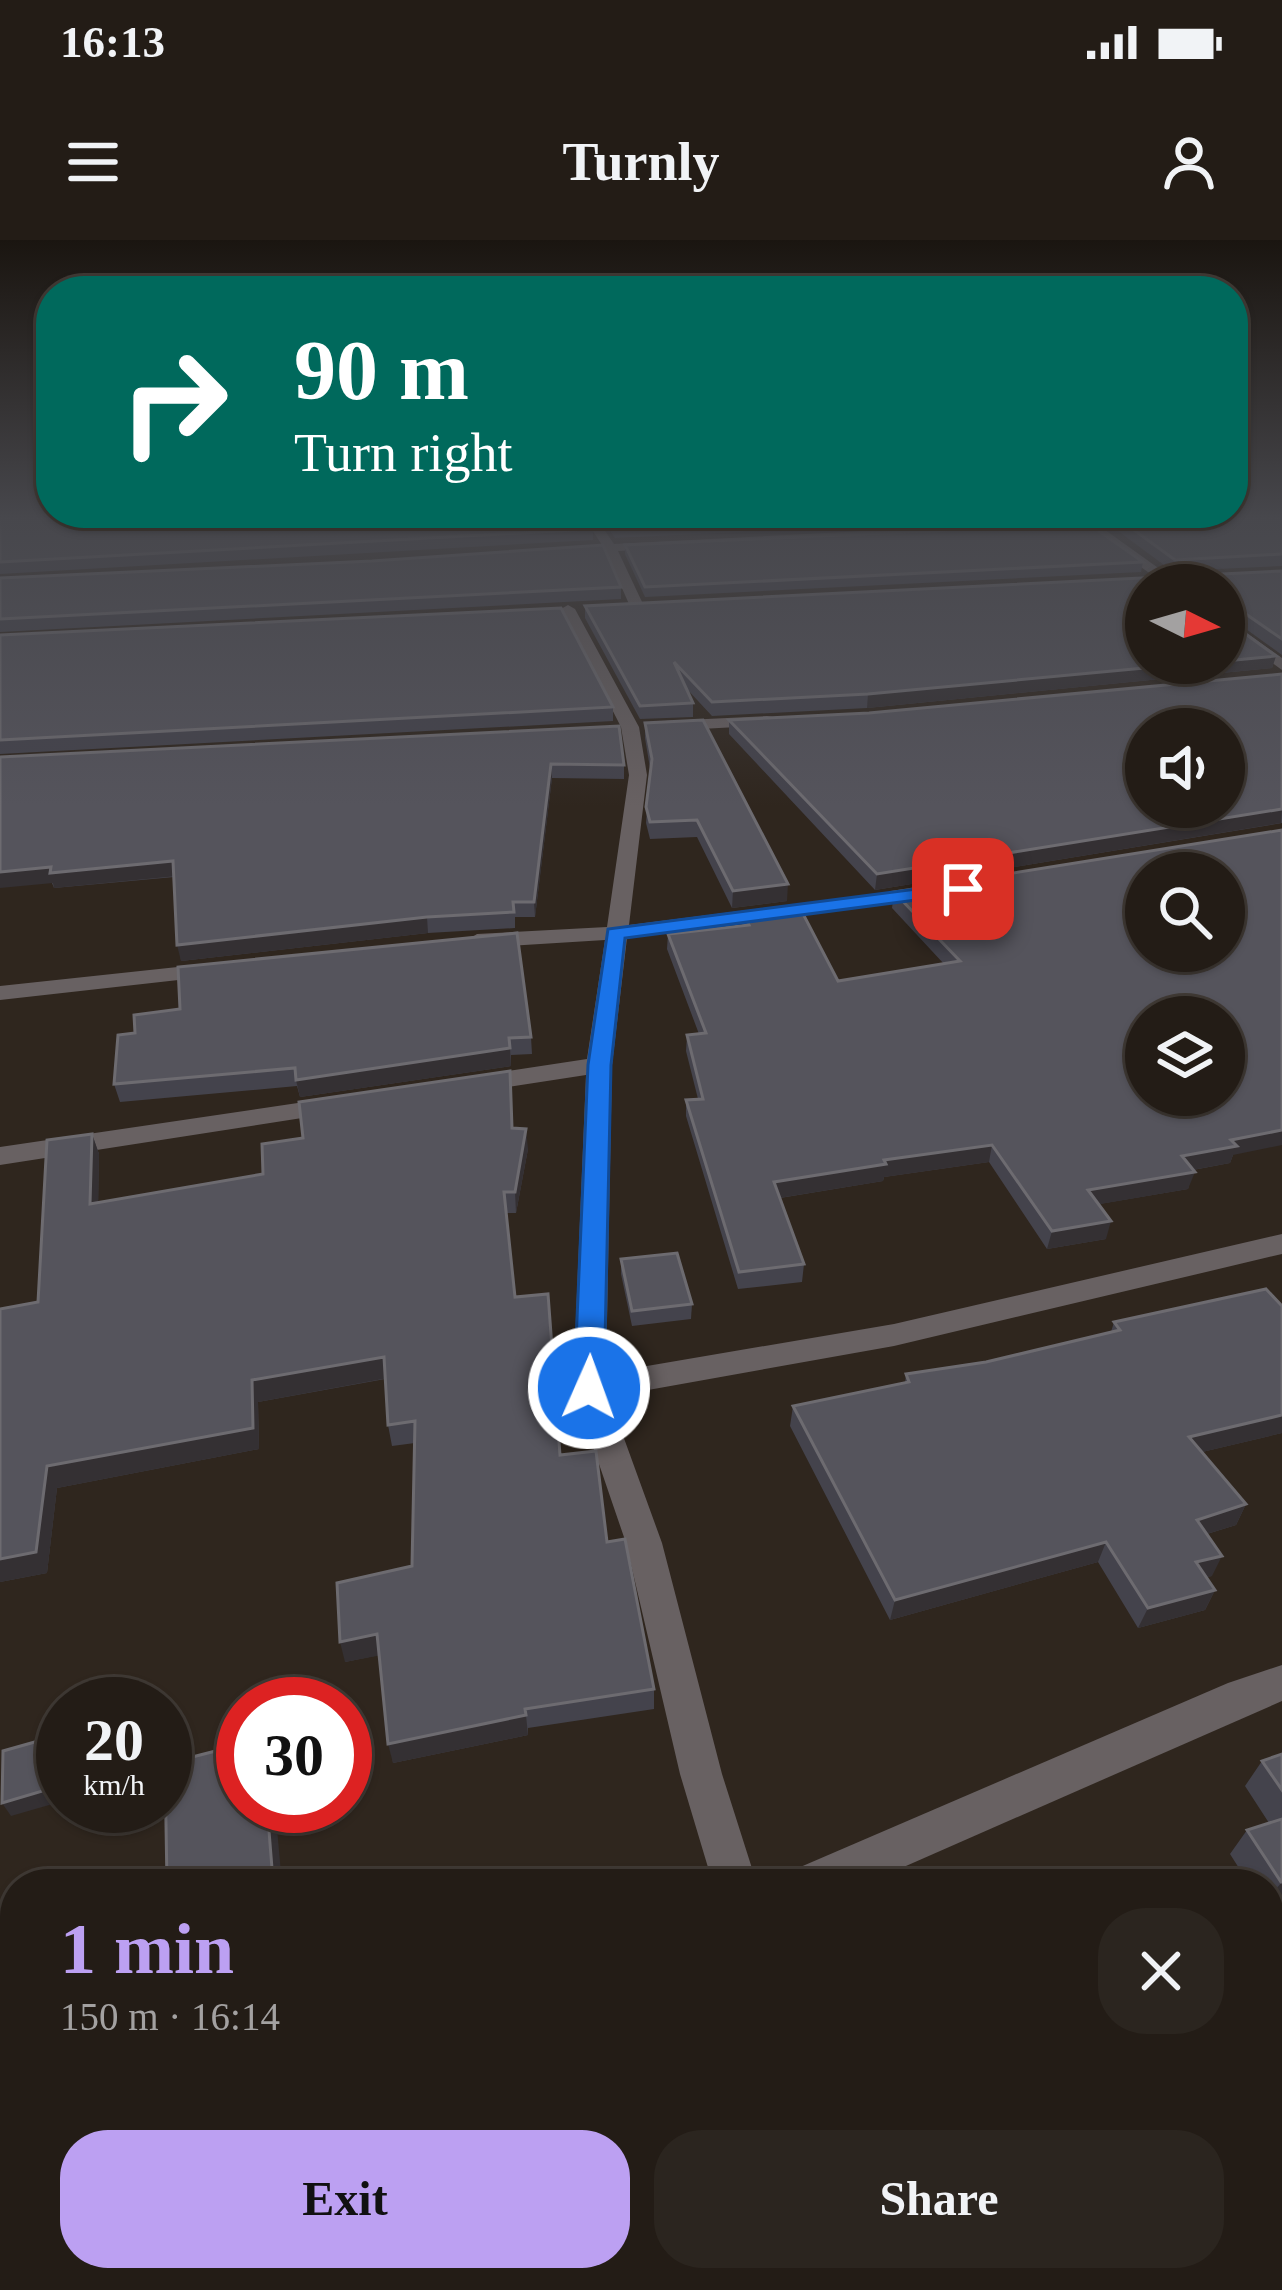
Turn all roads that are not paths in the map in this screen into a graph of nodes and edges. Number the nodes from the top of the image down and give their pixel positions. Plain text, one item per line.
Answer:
1 (570, 615) edge
2 (1245, 637) edge
3 (1282, 664) edge
4 (1282, 677) edge
5 (1256, 680) edge
6 (796, 720) edge
7 (618, 728) junction
8 (963, 889) edge
9 (615, 933) junction
10 (452, 943) edge
11 (240, 967) edge
12 (0, 993) edge
13 (599, 1065) junction
14 (438, 1090) edge
15 (369, 1100) edge
16 (0, 1156) edge
17 (1282, 1244) edge
18 (589, 1388) junction
19 (1282, 1683) edge
20 (730, 1869) edge
21 (848, 1869) edge

1 - 7 street
2 - 3 street
4 - 5 street
6 - 7 street
7 - 9 street
8 - 9 street
9 - 10 street
9 - 13 street
11 - 12 street
13 - 14 street
13 - 18 street
15 - 16 street
17 - 18 street
18 - 20 street
19 - 21 street

